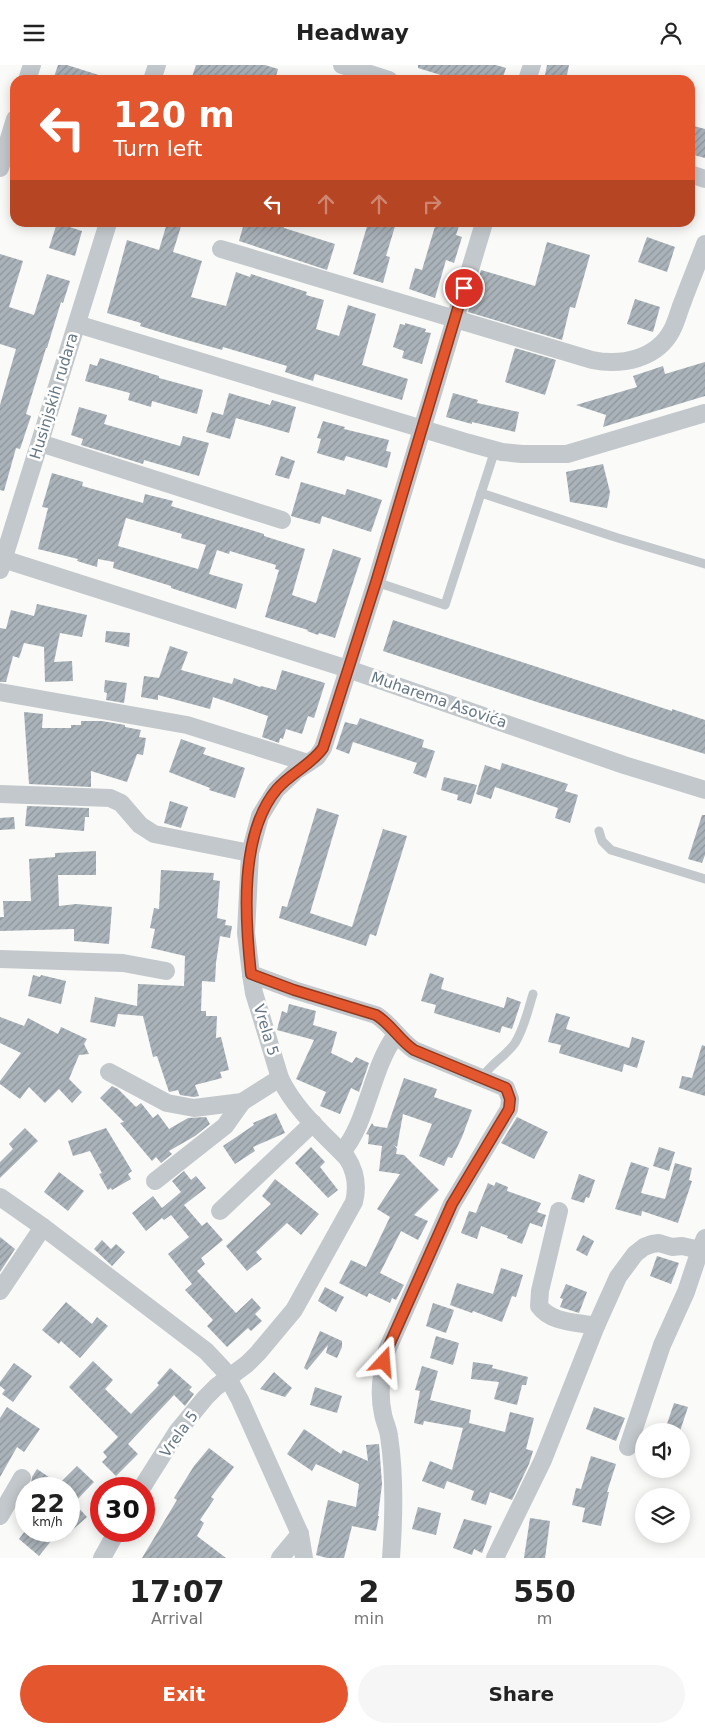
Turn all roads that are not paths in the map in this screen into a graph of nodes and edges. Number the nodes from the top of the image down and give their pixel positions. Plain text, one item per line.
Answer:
1 (342, 65) edge
2 (373, 75) edge
3 (10, 135) edge
4 (0, 168) edge
5 (107, 227) edge
6 (483, 227) edge
7 (705, 244) edge
8 (221, 249) dead end
9 (454, 320) junction
10 (77, 324) junction
11 (705, 413) edge
12 (421, 428) junction
13 (40, 443) junction
14 (495, 450) junction
15 (481, 493) junction
16 (282, 520) dead end
17 (1, 563) edge
18 (705, 563) edge
19 (376, 582) junction
20 (348, 669) junction
21 (0, 692) edge
22 (308, 763) junction
23 (705, 790) edge
24 (0, 794) edge
25 (600, 831) dead end
26 (250, 853) junction
27 (705, 879) edge
28 (0, 959) edge
29 (166, 971) dead end
30 (251, 974) junction
31 (533, 995) dead end
32 (396, 1035) junction
33 (109, 1072) dead end
34 (482, 1078) junction
35 (280, 1079) junction
36 (242, 1102) junction
37 (313, 1123) junction
38 (342, 1152) junction
39 (155, 1181) dead end
40 (0, 1197) edge
41 (220, 1211) dead end
42 (559, 1211) dead end
43 (43, 1227) junction
44 (703, 1246) edge
45 (0, 1291) edge
46 (596, 1326) junction
47 (228, 1378) junction
48 (628, 1447) dead end
49 (149, 1477) edge
50 (15, 1490) edge
51 (0, 1517) edge
52 (300, 1534) junction
53 (111, 1542) edge
54 (102, 1558) edge
55 (280, 1558) edge
56 (304, 1558) edge
57 (391, 1558) edge
58 (495, 1558) edge

1 - 2 street
3 - 4 street
5 - 10 street, Husinjskih rudara
6 - 9 street, Vrela 5
7 - 9 street
8 - 9 street
9 - 12 street, Vrela 5
10 - 12 street
10 - 13 street, Husinjskih rudara
11 - 14 street
12 - 14 street
12 - 19 street, Vrela 5
13 - 16 street
13 - 17 street, Husinjskih rudara
14 - 15 lane
15 - 18 lane
15 - 19 lane
17 - 20 street, Muharema Asovića
19 - 20 street, Vrela 5
20 - 22 street, Vrela 5
20 - 23 street, Muharema Asovića
21 - 22 street
22 - 26 street, Vrela 5
24 - 26 street
25 - 27 lane
26 - 30 street, Vrela 5
28 - 29 street
30 - 32 street
30 - 35 street, Vrela 5
31 - 34 lane
32 - 34 street
32 - 38 street
33 - 36 street
34 - 57 street
35 - 36 street
35 - 37 street, Vrela 5
36 - 39 street
37 - 38 street, Vrela 5
37 - 41 street
38 - 47 street, Vrela 5
40 - 43 street
42 - 46 street
43 - 45 street
43 - 47 street
44 - 46 street
44 - 48 street
46 - 58 street
47 - 49 street, Vrela 5
47 - 52 street
50 - 51 street
52 - 55 street
52 - 56 street
53 - 54 street

